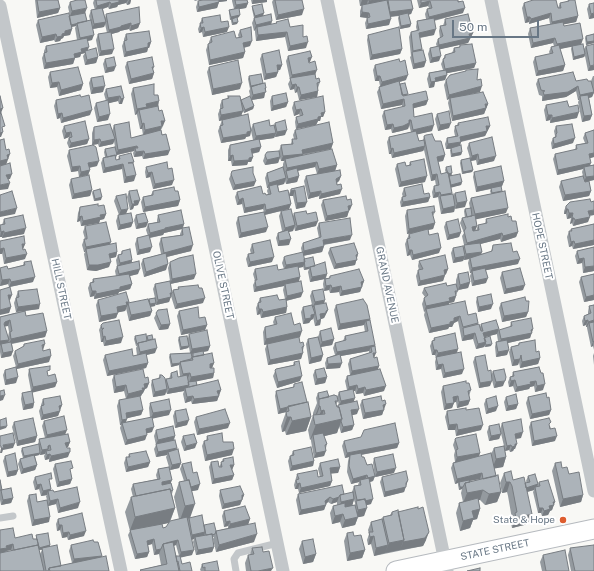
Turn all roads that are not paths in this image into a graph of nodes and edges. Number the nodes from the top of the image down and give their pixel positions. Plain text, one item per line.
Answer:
1 (163, 0) edge
2 (327, 0) edge
3 (491, 0) edge
4 (0, 6) edge
5 (593, 476) edge
6 (594, 491) edge
7 (13, 516) dead end
8 (0, 518) edge
9 (594, 529) edge
10 (278, 543) junction
11 (446, 566) edge
12 (122, 571) edge
13 (236, 571) edge
14 (283, 571) edge
15 (396, 571) edge

1 - 10 street, OLIVE STREET
2 - 11 street, GRAND AVENUE
3 - 5 street, HOPE STREET
4 - 12 street, HILL STREET
5 - 6 street, HOPE STREET
7 - 8 lane
9 - 11 main road, STATE STREET
10 - 13 lane
10 - 14 street, OLIVE STREET
11 - 15 main road, STATE STREET

